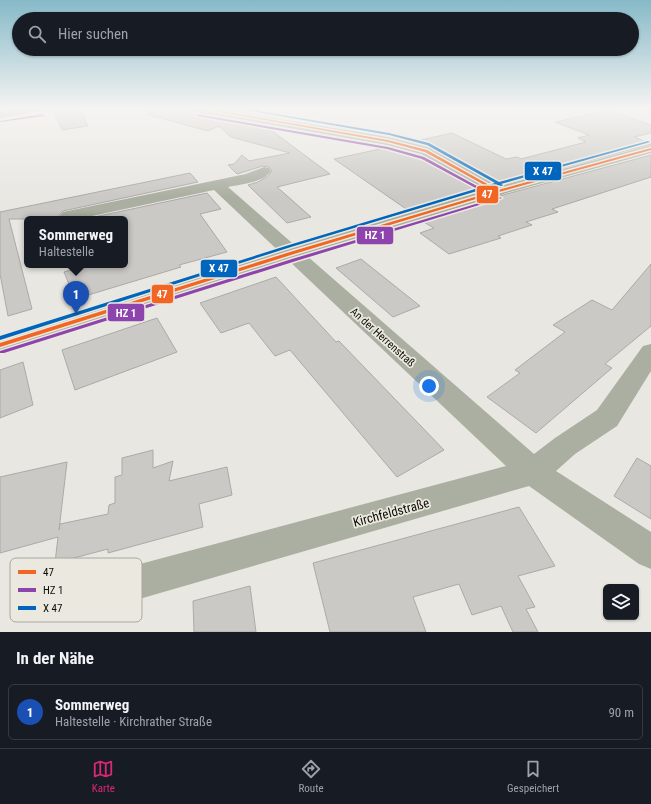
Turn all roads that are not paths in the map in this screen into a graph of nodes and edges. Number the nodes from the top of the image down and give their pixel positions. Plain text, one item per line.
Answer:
1 (367, 137) edge
2 (651, 149) edge
3 (264, 172) dead end
4 (217, 185) junction
5 (498, 191) junction
6 (70, 216) edge
7 (292, 253) junction
8 (0, 345) edge
9 (651, 352) edge
10 (533, 472) junction
11 (651, 552) edge
12 (142, 581) edge

1 - 5 street
2 - 5 main road
3 - 4 street
4 - 6 street
4 - 7 street, An der Herrenstraß
5 - 7 main road
7 - 8 main road
7 - 10 street, An der Herrenstraß
9 - 10 street, Kirchfeldstraße
10 - 11 street, An der Herrenstraß
10 - 12 street, Kirchfeldstraße

